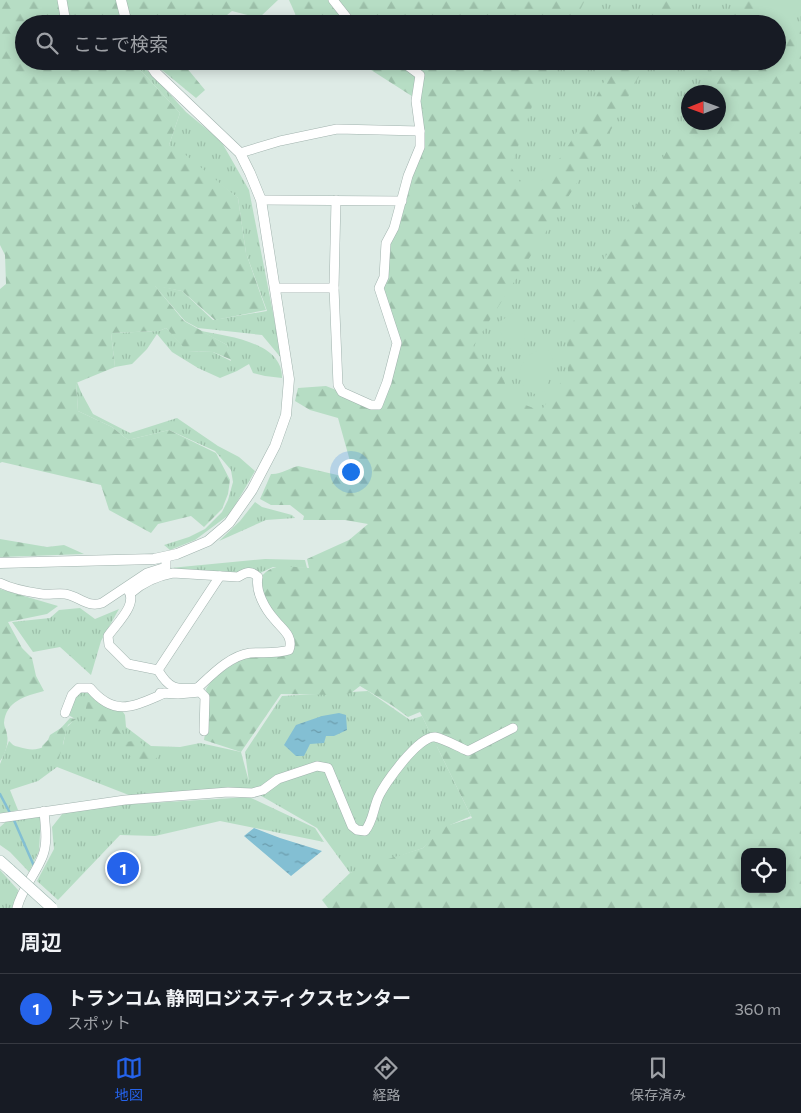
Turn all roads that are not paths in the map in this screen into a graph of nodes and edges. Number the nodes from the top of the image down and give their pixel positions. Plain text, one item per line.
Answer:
1 (62, 0) edge
2 (121, 0) edge
3 (333, 0) edge
4 (65, 15) edge
5 (125, 15) edge
6 (345, 15) edge
7 (154, 70) edge
8 (413, 70) edge
9 (420, 131) junction
10 (240, 153) junction
11 (261, 200) junction
12 (336, 200) junction
13 (402, 201) junction
14 (275, 288) junction
15 (334, 288) junction
16 (166, 557) junction
17 (0, 563) edge
18 (220, 576) junction
19 (0, 583) edge
20 (128, 590) junction
21 (158, 670) junction
22 (195, 690) junction
23 (164, 693) junction
24 (143, 696) dead end
25 (65, 713) dead end
26 (513, 728) dead end
27 (204, 731) dead end
28 (44, 811) junction
29 (0, 818) edge
30 (0, 861) edge
31 (17, 908) edge
32 (52, 908) edge

1 - 4 street
2 - 5 street
3 - 6 street
7 - 10 street
8 - 9 street
9 - 10 street
9 - 13 street
10 - 11 street
11 - 12 street
11 - 14 street
12 - 13 street
12 - 15 street
13 - 15 street
14 - 15 street
14 - 16 street
16 - 17 street
16 - 20 street
18 - 20 street
18 - 21 street
18 - 22 street
19 - 20 street
20 - 21 street
21 - 22 street
22 - 23 street
22 - 27 street
23 - 24 street
23 - 25 street
26 - 28 street
28 - 29 street
28 - 31 street
30 - 32 main road, bridge

